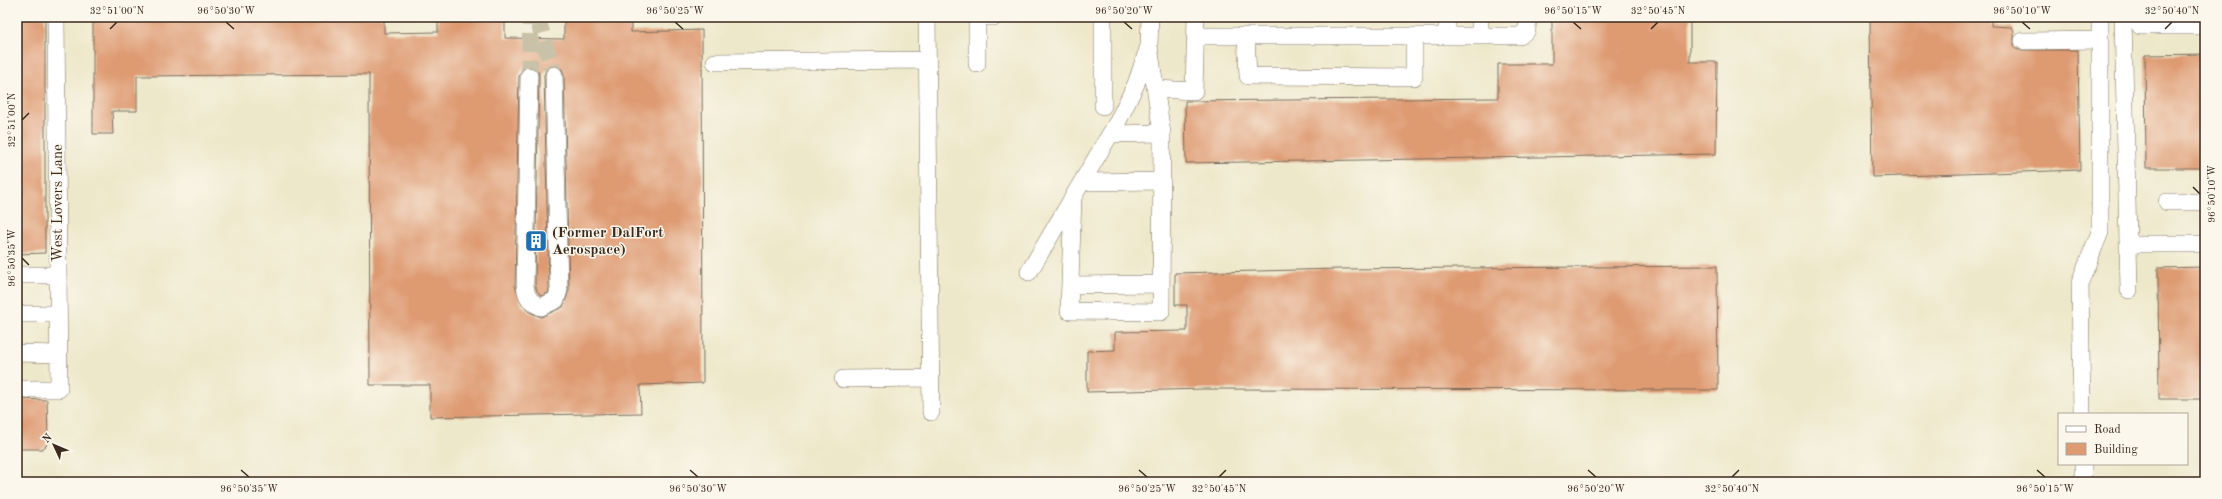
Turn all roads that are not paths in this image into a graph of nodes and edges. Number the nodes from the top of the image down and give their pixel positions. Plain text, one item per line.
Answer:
1 (56, 17) edge
2 (927, 17) edge
3 (995, 17) edge
4 (1103, 17) edge
5 (1150, 17) edge
6 (1196, 17) edge
7 (1447, 17) edge
8 (1480, 17) edge
9 (1528, 17) edge
10 (2100, 17) edge
11 (2123, 17) edge
12 (2140, 17) edge
13 (2205, 26) edge
14 (1195, 36) junction
15 (1246, 36) junction
16 (1414, 36) junction
17 (1447, 36) junction
18 (1480, 36) junction
19 (2100, 40) junction
20 (2023, 41) dead end
21 (1149, 46) junction
22 (928, 60) junction
23 (715, 62) dead end
24 (977, 64) dead end
25 (554, 83) joint
26 (1156, 89) junction
27 (1102, 106) dead end
28 (1162, 133) junction
29 (1111, 134) junction
30 (1162, 181) junction
31 (1082, 182) junction
32 (1073, 197) junction
33 (2167, 202) dead end
34 (2205, 202) edge
35 (2128, 244) junction
36 (2205, 244) edge
37 (1029, 272) dead end
38 (17, 275) edge
39 (58, 275) junction
40 (1161, 284) junction
41 (1070, 285) junction
42 (2129, 290) dead end
43 (17, 314) edge
44 (58, 314) junction
45 (17, 353) edge
46 (58, 354) junction
47 (931, 378) junction
48 (844, 379) dead end
49 (17, 389) edge
50 (931, 412) dead end
51 (2082, 413) edge
52 (2083, 465) edge
53 (2083, 482) edge

1 - 39 lane, West Lovers Lane
2 - 22 lane
3 - 24 lane
4 - 27 lane
5 - 21 lane
6 - 14 lane
7 - 17 lane
8 - 18 lane
9 - 18 lane
10 - 19 lane
11 - 35 lane
12 - 13 lane
14 - 15 lane
14 - 26 lane
15 - 16 lane
15 - 16 lane
16 - 17 lane
17 - 18 lane
19 - 20 lane
19 - 51 lane
21 - 26 lane
21 - 29 lane
22 - 23 lane
22 - 47 lane
25 - 25 lane
26 - 28 lane
28 - 29 lane
28 - 30 lane
29 - 31 lane
30 - 31 lane
30 - 40 lane
31 - 32 lane
32 - 37 lane
32 - 41 lane
33 - 34 lane
35 - 36 lane
35 - 42 lane
38 - 39 lane
39 - 44 lane, West Lovers Lane
40 - 41 lane
40 - 41 lane
43 - 44 lane
44 - 46 lane, West Lovers Lane
45 - 46 lane
46 - 49 lane, West Lovers Lane
47 - 48 lane
47 - 50 lane
52 - 53 lane

